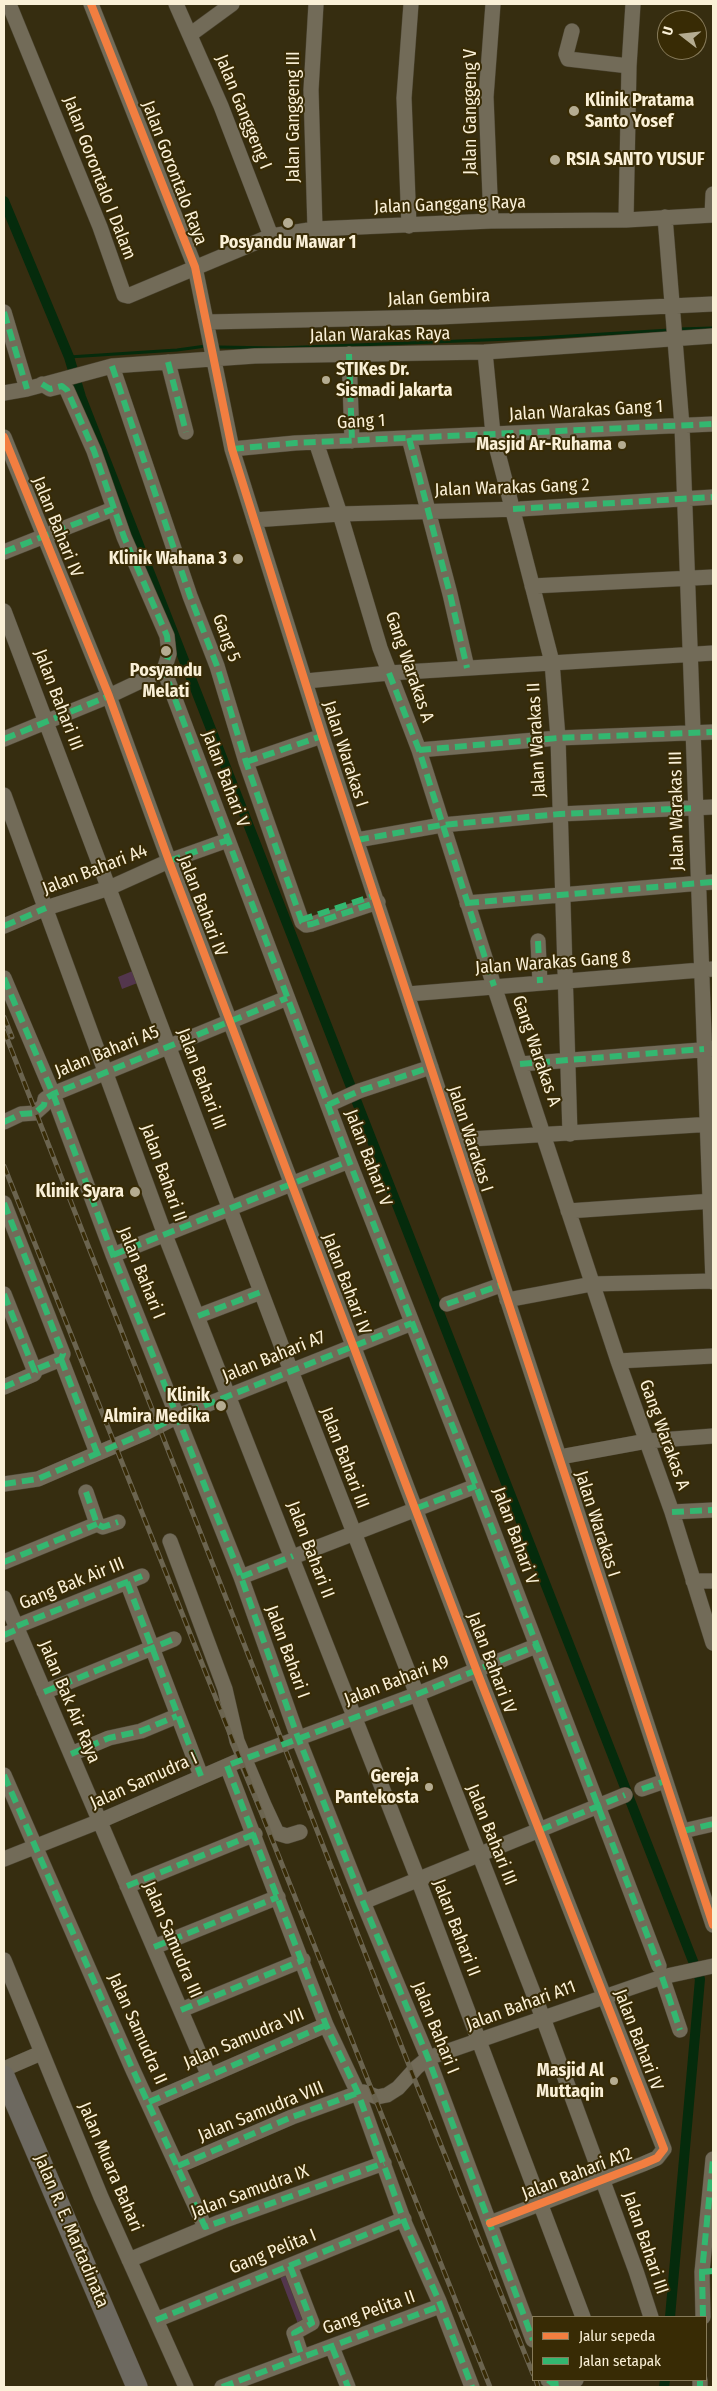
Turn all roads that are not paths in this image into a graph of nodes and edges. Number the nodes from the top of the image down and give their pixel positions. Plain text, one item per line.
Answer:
1 (9, 4) edge
2 (91, 4) edge
3 (176, 4) edge
4 (232, 4) edge
5 (316, 4) edge
6 (411, 4) edge
7 (493, 4) edge
8 (633, 4) edge
9 (572, 31) dead end
10 (191, 34) junction
11 (629, 66) junction
12 (713, 194) edge
13 (713, 215) edge
14 (665, 217) junction
15 (626, 220) junction
16 (491, 221) junction
17 (409, 226) junction
18 (315, 229) junction
19 (271, 236) junction
20 (195, 267) junction
21 (713, 304) edge
22 (672, 306) junction
23 (4, 312) edge
24 (208, 329) junction
25 (675, 330) junction
26 (713, 336) edge
27 (485, 352) junction
28 (349, 354) junction
29 (211, 356) junction
30 (168, 362) junction
31 (104, 367) junction
32 (40, 385) junction
33 (4, 393) edge
34 (713, 424) edge
35 (682, 426) junction
36 (186, 432) dead end
37 (493, 434) junction
38 (4, 437) edge
39 (409, 438) junction
40 (352, 441) junction
41 (316, 442) junction
42 (232, 449) junction
43 (713, 497) edge
44 (685, 499) junction
45 (113, 509) junction
46 (513, 509) junction
47 (426, 510) junction
48 (340, 514) junction
49 (254, 520) junction
50 (44, 535) junction
51 (4, 552) edge
52 (713, 577) edge
53 (688, 579) junction
54 (532, 586) junction
55 (4, 611) edge
56 (713, 652) edge
57 (692, 653) junction
58 (552, 662) junction
59 (467, 668) junction
60 (164, 670) junction
61 (389, 673) junction
62 (306, 680) junction
63 (109, 696) junction
64 (47, 721) junction
65 (713, 732) edge
66 (695, 733) junction
67 (322, 736) junction
68 (558, 738) junction
69 (4, 739) edge
70 (418, 750) junction
71 (246, 762) junction
72 (4, 795) edge
73 (696, 808) junction
74 (713, 808) edge
75 (560, 814) junction
76 (442, 825) junction
77 (228, 840) junction
78 (357, 840) junction
79 (169, 861) junction
80 (713, 882) edge
81 (697, 883) junction
82 (109, 888) junction
83 (563, 896) junction
84 (377, 898) junction
85 (467, 903) junction
86 (46, 908) junction
87 (4, 926) edge
88 (538, 941) dead end
89 (707, 969) edge
90 (4, 978) edge
91 (565, 982) junction
92 (540, 983) junction
93 (494, 986) junction
94 (408, 994) junction
95 (287, 998) junction
96 (230, 1022) junction
97 (168, 1048) junction
98 (709, 1049) edge
99 (567, 1059) junction
100 (520, 1064) junction
101 (431, 1067) junction
102 (106, 1074) junction
103 (52, 1094) junction
104 (334, 1102) junction
105 (4, 1122) edge
106 (710, 1124) edge
107 (570, 1134) junction
108 (544, 1136) junction
109 (455, 1140) junction
110 (349, 1161) junction
111 (292, 1184) junction
112 (712, 1201) edge
113 (4, 1203) edge
114 (230, 1209) junction
115 (568, 1211) junction
116 (166, 1235) junction
117 (113, 1255) junction
118 (713, 1281) edge
119 (592, 1284) junction
120 (502, 1285) junction
121 (261, 1292) junction
122 (4, 1294) edge
123 (507, 1300) junction
124 (447, 1304) dead end
125 (198, 1316) junction
126 (412, 1323) junction
127 (354, 1346) junction
128 (713, 1356) edge
129 (61, 1358) junction
130 (618, 1361) junction
131 (34, 1370) junction
132 (291, 1371) junction
133 (4, 1387) edge
134 (230, 1395) junction
135 (178, 1416) junction
136 (713, 1436) edge
137 (647, 1441) junction
138 (97, 1453) junction
139 (560, 1457) junction
140 (4, 1484) edge
141 (476, 1486) junction
142 (86, 1492) dead end
143 (417, 1508) junction
144 (713, 1510) edge
145 (672, 1512) junction
146 (118, 1522) dead end
147 (97, 1524) junction
148 (354, 1533) junction
149 (170, 1541) dead end
150 (293, 1556) junction
151 (4, 1562) edge
152 (142, 1576) dead end
153 (241, 1577) junction
154 (713, 1580) edge
155 (693, 1581) junction
156 (127, 1582) junction
157 (4, 1598) edge
158 (18, 1627) junction
159 (4, 1635) edge
160 (174, 1639) dead end
161 (713, 1643) edge
162 (536, 1646) junction
163 (153, 1647) junction
164 (476, 1670) junction
165 (44, 1692) junction
166 (415, 1695) junction
167 (177, 1716) junction
168 (353, 1718) junction
169 (299, 1738) junction
170 (71, 1754) junction
171 (245, 1758) junction
172 (227, 1766) junction
173 (4, 1775) edge
174 (201, 1776) junction
175 (665, 1781) junction
176 (642, 1789) dead end
177 (625, 1795) dead end
178 (597, 1807) junction
179 (100, 1821) junction
180 (713, 1824) edge
181 (540, 1830) junction
182 (683, 1831) junction
183 (300, 1832) dead end
184 (255, 1834) junction
185 (35, 1847) junction
186 (479, 1854) junction
187 (4, 1859) edge
188 (418, 1879) junction
189 (128, 1886) junction
190 (278, 1897) junction
191 (363, 1902) junction
192 (713, 1926) edge
193 (154, 1947) junction
194 (4, 1960) edge
195 (303, 1960) junction
196 (713, 1966) edge
197 (664, 1972) junction
198 (604, 1996) junction
199 (182, 2010) junction
200 (544, 2018) junction
201 (326, 2024) junction
202 (680, 2030) dead end
203 (480, 2041) junction
204 (41, 2053) junction
205 (428, 2058) junction
206 (4, 2069) edge
207 (208, 2074) junction
208 (4, 2076) edge
209 (358, 2093) junction
210 (4, 2100) edge
211 (149, 2102) junction
212 (662, 2142) joint
213 (713, 2159) edge
214 (384, 2163) junction
215 (178, 2166) junction
216 (602, 2179) junction
217 (541, 2204) junction
218 (404, 2219) junction
219 (490, 2223) junction
220 (205, 2227) junction
221 (129, 2260) junction
222 (290, 2266) junction
223 (707, 2271) edge
224 (440, 2306) junction
225 (584, 2316) edge
226 (650, 2316) edge
227 (703, 2316) edge
228 (156, 2320) junction
229 (532, 2337) edge
230 (332, 2347) junction
231 (302, 2357) junction
232 (129, 2387) edge
233 (137, 2387) edge
234 (186, 2387) edge
235 (222, 2387) edge
236 (348, 2387) edge
237 (472, 2387) edge

1 - 20 street, Jalan Gorontalo I Dalam
2 - 20 street, Jalan Gorontalo Raya
3 - 10 street, Jalan Ganggeng I
4 - 10 street
5 - 18 street, Jalan Ganggeng III
6 - 17 street
7 - 16 street, Jalan Ganggeng V
8 - 11 street
9 - 11 street
10 - 19 street, Jalan Ganggeng I
11 - 15 street
12 - 13 street
13 - 14 street, Jalan Ganggang Raya
14 - 15 street, Jalan Ganggang Raya
14 - 22 street, Jalan Warakas III
15 - 16 street, Jalan Ganggang Raya
16 - 17 street, Jalan Ganggang Raya
17 - 18 street, Jalan Ganggang Raya
18 - 19 street, Jalan Ganggang Raya
19 - 20 street, Jalan Ganggang Raya
20 - 24 street, Jalan Gorontalo Raya
21 - 22 street, Jalan Gembira
22 - 24 street, Jalan Gembira
22 - 25 street, Jalan Warakas III
23 - 32 street
24 - 29 street, Jalan Gorontalo Raya
25 - 26 street, Jalan Warakas Raya
25 - 27 street, Jalan Warakas Raya
25 - 35 street, Jalan Warakas III
27 - 28 street, Jalan Warakas Raya
27 - 37 street, Jalan Warakas II
28 - 29 street, Jalan Warakas Raya
28 - 40 street
29 - 30 street, Jalan Warakas Raya
29 - 42 street, Jalan Warakas I
30 - 31 street, Jalan Warakas Raya
30 - 36 street
31 - 32 street, Jalan Warakas Raya
31 - 71 street, Gang 5
32 - 33 street
32 - 45 street
34 - 35 street, Jalan Warakas Gang 1
35 - 37 street, Jalan Warakas Gang 1
35 - 44 street, Jalan Warakas III
37 - 39 street, Gang 1
37 - 46 street, Jalan Warakas II
38 - 50 street, Jalan Bahari IV
39 - 40 street, Gang 1
39 - 47 street
40 - 41 street, Gang 1
41 - 42 street, Gang 1
41 - 48 street, Gang Warakas A
42 - 49 street, Jalan Warakas I
43 - 44 street, Jalan Warakas Gang 2
44 - 46 street, Jalan Warakas Gang 2
44 - 53 street, Jalan Warakas III
45 - 50 street
45 - 60 street
46 - 47 street, Jalan Warakas Gang 2
46 - 54 street, Jalan Warakas II
47 - 48 street, Jalan Warakas Gang 2
47 - 59 street
48 - 49 street, Jalan Warakas Gang 2
48 - 61 street, Gang Warakas A
49 - 62 street, Jalan Warakas I
50 - 51 street
50 - 63 street, Jalan Bahari IV
52 - 53 street
53 - 54 street
53 - 57 street, Jalan Warakas III
54 - 58 street, Jalan Warakas II
55 - 64 street, Jalan Bahari III
56 - 57 street
57 - 58 street
57 - 66 street, Jalan Warakas III
58 - 59 street
58 - 68 street, Jalan Warakas II
59 - 61 street
60 - 63 street
60 - 77 street, Jalan Bahari V
61 - 62 street
61 - 70 street, Gang Warakas A
62 - 67 street, Jalan Warakas I
63 - 64 street
63 - 79 street, Jalan Bahari IV
64 - 69 street
64 - 82 street, Jalan Bahari III
65 - 66 street
66 - 68 street
66 - 73 street, Jalan Warakas III
67 - 71 street
67 - 78 street, Jalan Warakas I
68 - 70 street
68 - 75 street, Jalan Warakas II
70 - 76 street, Gang Warakas A
71 - 84 street, Gang 5
72 - 86 street, Jalan Bahari II
73 - 74 street
73 - 75 street
73 - 81 street, Jalan Warakas III
75 - 76 street
75 - 83 street, Jalan Warakas II
76 - 78 street
76 - 85 street, Gang Warakas A
77 - 79 street, Jalan Bahari A4
77 - 95 street, Jalan Bahari V
78 - 84 street, Jalan Warakas I
79 - 82 street, Jalan Bahari A4
79 - 96 street, Jalan Bahari IV
80 - 81 street
81 - 83 street
81 - 89 street, Jalan Warakas III
82 - 86 street, Jalan Bahari A4
82 - 97 street, Jalan Bahari III
83 - 85 street
83 - 91 street, Jalan Warakas II
84 - 94 street, Jalan Warakas I
85 - 93 street, Gang Warakas A
86 - 87 street, Jalan Bahari A4
86 - 102 street, Jalan Bahari II
88 - 92 street
89 - 91 street, Jalan Warakas Gang 8
89 - 98 street, Jalan Warakas III
90 - 103 street, Jalan Bahari I
91 - 92 street, Jalan Warakas Gang 8
91 - 99 street, Jalan Warakas II
92 - 93 street, Jalan Warakas Gang 8
93 - 94 street, Jalan Warakas Gang 8
93 - 100 street, Gang Warakas A
94 - 101 street, Jalan Warakas I
95 - 96 street, Jalan Bahari A5
95 - 104 street, Jalan Bahari V
96 - 97 street, Jalan Bahari A5
96 - 111 street, Jalan Bahari IV
97 - 102 street, Jalan Bahari A5
97 - 114 street, Jalan Bahari III
98 - 99 street
98 - 106 street, Jalan Warakas III
99 - 100 street
99 - 107 street, Jalan Warakas II
100 - 108 street, Gang Warakas A
101 - 104 street
101 - 109 street, Jalan Warakas I
102 - 103 street, Jalan Bahari A5
102 - 116 street, Jalan Bahari II
103 - 105 street, Jalan Bahari A5
103 - 117 street, Jalan Bahari I
104 - 110 street, Jalan Bahari V
106 - 107 street
106 - 112 street, Jalan Warakas III
107 - 108 street
108 - 109 street
108 - 115 street, Gang Warakas A
109 - 120 street, Jalan Warakas I
110 - 111 street
110 - 126 street, Jalan Bahari V
111 - 114 street
111 - 127 street, Jalan Bahari IV
112 - 115 street
112 - 118 street, Jalan Warakas III
113 - 129 street
114 - 116 street
114 - 121 street, Jalan Bahari III
115 - 119 street, Gang Warakas A
116 - 117 street
116 - 125 street, Jalan Bahari II
117 - 135 street, Jalan Bahari I
118 - 119 street
119 - 123 street
119 - 130 street, Gang Warakas A
120 - 123 street, Jalan Warakas I
120 - 124 street
121 - 125 street
121 - 132 street, Jalan Bahari III
122 - 131 street
123 - 139 street, Jalan Warakas I
125 - 134 street, Jalan Bahari II
126 - 127 street, Jalan Bahari A7
126 - 141 street, Jalan Bahari V
127 - 132 street, Jalan Bahari A7
127 - 143 street, Jalan Bahari IV
128 - 130 street
129 - 131 street
129 - 138 street
130 - 137 street, Gang Warakas A
131 - 133 street
132 - 134 street, Jalan Bahari A7
132 - 148 street, Jalan Bahari III
134 - 135 street, Jalan Bahari A7
134 - 150 street, Jalan Bahari II
135 - 138 street, Jalan Bahari A7
135 - 153 street, Jalan Bahari I
136 - 137 street
137 - 139 street
137 - 145 street, Gang Warakas A
138 - 140 street, Jalan Bahari A7
139 - 175 street, Jalan Warakas I
141 - 143 street
141 - 162 street, Jalan Bahari V
142 - 147 street
143 - 148 street
143 - 164 street, Jalan Bahari IV
144 - 145 street
145 - 155 street, Gang Warakas A
146 - 147 street
147 - 151 street
148 - 150 street
148 - 166 street, Jalan Bahari III
149 - 171 street
150 - 153 street
150 - 168 street, Jalan Bahari II
152 - 156 street, Gang Bak Air III
153 - 169 street, Jalan Bahari I
154 - 155 street
155 - 161 street, Gang Warakas A
156 - 158 street, Gang Bak Air III
156 - 163 street
157 - 158 street, Jalan Bak Air Raya
158 - 159 street, Gang Bak Air III
158 - 165 street, Jalan Bak Air Raya
160 - 163 street
162 - 164 street, Jalan Bahari A9
162 - 178 street, Jalan Bahari V
163 - 165 street
163 - 167 street
164 - 166 street, Jalan Bahari A9
164 - 181 street, Jalan Bahari IV
165 - 170 street, Jalan Bak Air Raya
166 - 168 street, Jalan Bahari A9
166 - 186 street, Jalan Bahari III
167 - 170 street
167 - 174 street
168 - 169 street, Jalan Bahari A9
168 - 188 street, Jalan Bahari II
169 - 171 street, Jalan Samudra I
169 - 191 street, Jalan Bahari I
170 - 179 street, Jalan Bak Air Raya
171 - 172 street, Jalan Samudra I
171 - 183 street
172 - 174 street, Jalan Samudra I
172 - 184 street, Gang Pelita II
173 - 185 street, Jalan Samudra II
174 - 179 street, Jalan Samudra I
175 - 176 street
175 - 182 street, Jalan Warakas I
177 - 178 street
178 - 181 street
178 - 197 street, Jalan Bahari V
179 - 185 street, Jalan Samudra I
179 - 189 street, Jalan Samudra III
180 - 182 street
181 - 186 street
181 - 198 street, Jalan Bahari IV
182 - 192 street, Jalan Warakas I
184 - 189 street
184 - 190 street, Gang Pelita II
185 - 187 street, Jalan Samudra I
185 - 211 street, Jalan Samudra II
186 - 188 street
186 - 200 street, Jalan Bahari III
188 - 191 street
188 - 203 street, Jalan Bahari II
189 - 193 street, Jalan Samudra III
190 - 193 street
190 - 195 street, Gang Pelita II
191 - 205 street, Jalan Bahari I
193 - 199 street, Jalan Samudra III
194 - 204 street, Jalan Muara Bahari
195 - 199 street
195 - 201 street, Gang Pelita II
196 - 197 street, Jalan Bahari A11
197 - 198 street, Jalan Bahari A11
197 - 202 street, Jalan Bahari V
198 - 200 street, Jalan Bahari A11
198 - 212 street, Jalan Bahari IV
199 - 207 street, Jalan Samudra III
200 - 203 street, Jalan Bahari A11
200 - 216 street, Jalan Bahari III
201 - 207 street, Jalan Samudra VII
201 - 209 street, Gang Pelita II
203 - 205 street, Jalan Bahari A11
203 - 217 street, Jalan Bahari II
204 - 206 street
204 - 221 street, Jalan Muara Bahari
205 - 209 street
205 - 219 street, Jalan Bahari I
207 - 211 street, Jalan Samudra VII
208 - 233 highway, Jalan R. E. Martadinata
209 - 214 street, Gang Pelita II
209 - 215 street, Jalan Samudra VIII
210 - 232 highway, Jalan R. E. Martadinata
211 - 215 street, Jalan Samudra II
212 - 216 street, Jalan Bahari A12
213 - 223 street
214 - 218 street, Gang Pelita II
214 - 220 street, Jalan Samudra IX
215 - 220 street, Jalan Samudra II
216 - 217 street, Jalan Bahari A12
216 - 226 street, Jalan Bahari III
217 - 219 street, Jalan Bahari A12
217 - 225 street, Jalan Bahari II
218 - 222 street, Gang Pelita I
218 - 224 street, Gang Pelita II
219 - 229 street, Jalan Bahari I
220 - 221 street, Jalan Samudra IX
221 - 228 street, Jalan Muara Bahari
222 - 228 street, Gang Pelita I
222 - 231 street
223 - 227 street
224 - 230 street, Gang Pelita II
224 - 237 street
228 - 234 street, Jalan Muara Bahari
230 - 231 street, Gang Pelita II
230 - 236 street
231 - 235 street, Gang Pelita II

